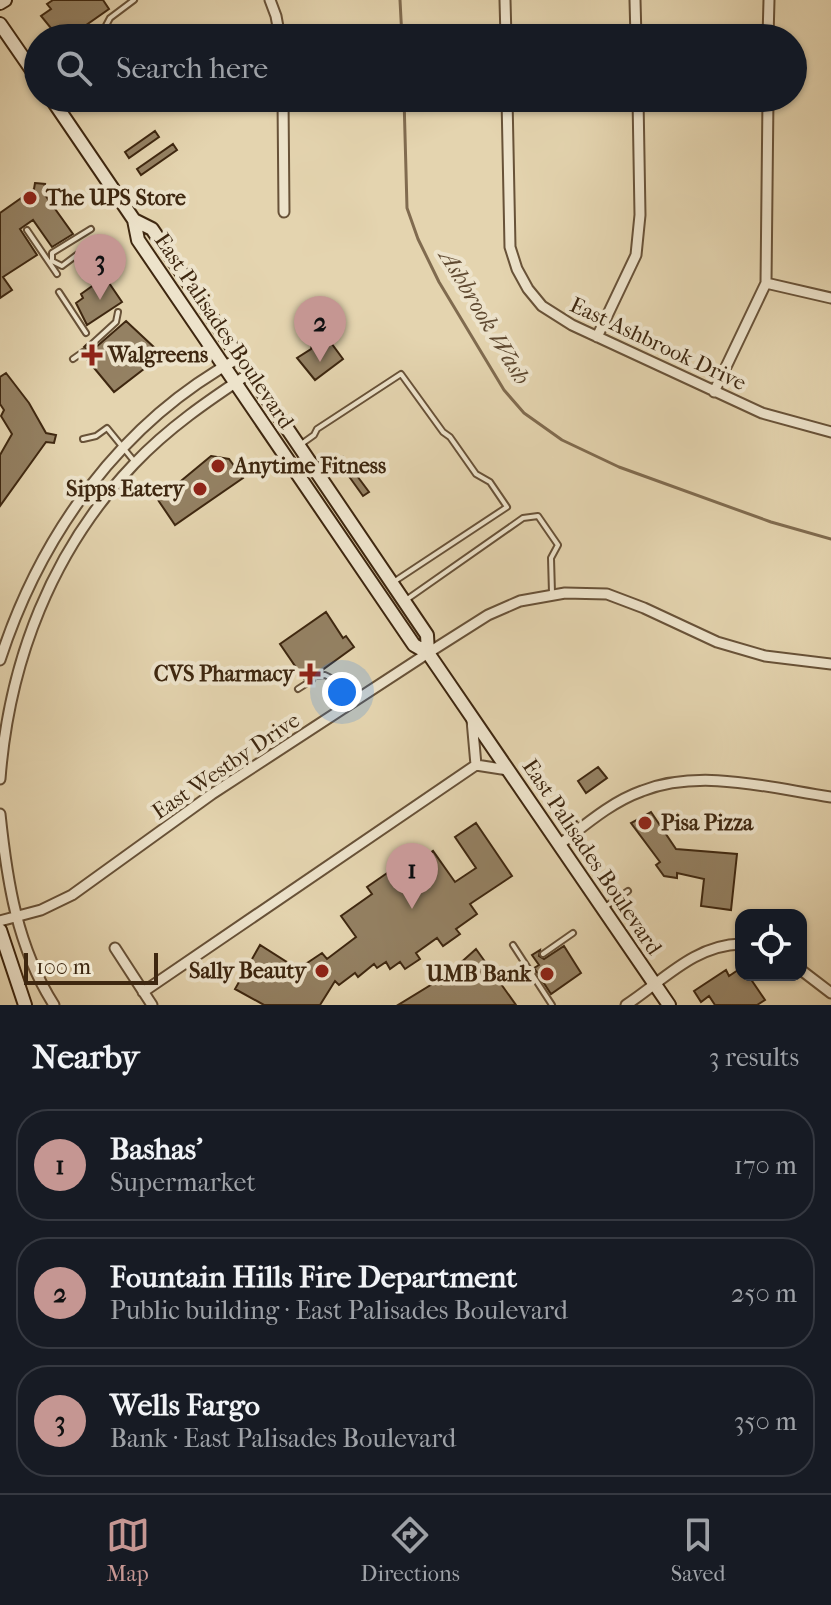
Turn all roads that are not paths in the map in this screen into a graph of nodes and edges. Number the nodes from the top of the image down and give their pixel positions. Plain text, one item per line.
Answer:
1 (5, 0) edge
2 (134, 0) edge
3 (270, 0) edge
4 (505, 0) edge
5 (635, 0) edge
6 (769, 0) edge
7 (0, 3) edge
8 (0, 24) edge
9 (107, 24) edge
10 (276, 24) edge
11 (506, 24) edge
12 (636, 24) edge
13 (768, 24) edge
14 (24, 59) edge
15 (61, 112) edge
16 (283, 112) edge
17 (508, 112) edge
18 (638, 112) edge
19 (768, 112) edge
20 (284, 212) dead end
21 (134, 220) junction
22 (91, 229) dead end
23 (27, 230) dead end
24 (98, 239) dead end
25 (57, 274) dead end
26 (766, 283) junction
27 (59, 292) dead end
28 (831, 298) edge
29 (118, 312) dead end
30 (86, 333) dead end
31 (597, 337) junction
32 (92, 344) dead end
33 (83, 352) dead end
34 (239, 358) junction
35 (73, 359) dead end
36 (223, 367) junction
37 (250, 373) junction
38 (235, 383) junction
39 (714, 392) junction
40 (831, 432) edge
41 (83, 439) dead end
42 (298, 446) junction
43 (122, 448) junction
44 (136, 463) junction
45 (391, 583) junction
46 (24, 594) junction
47 (552, 595) junction
48 (404, 601) junction
49 (42, 603) junction
50 (428, 653) junction
51 (0, 660) edge
52 (831, 664) edge
53 (319, 676) dead end
54 (312, 680) dead end
55 (335, 680) dead end
56 (298, 689) dead end
57 (472, 716) junction
58 (476, 765) junction
59 (508, 770) junction
60 (0, 779) edge
61 (831, 797) edge
62 (0, 814) edge
63 (559, 845) junction
64 (628, 891) dead end
65 (603, 909) junction
66 (17, 918) junction
67 (0, 921) edge
68 (0, 930) edge
69 (573, 933) dead end
70 (735, 944) edge
71 (513, 945) dead end
72 (115, 948) dead end
73 (543, 954) dead end
74 (535, 959) dead end
75 (526, 965) junction
76 (807, 975) edge
77 (656, 986) junction
78 (143, 992) junction
79 (831, 993) edge
80 (25, 1005) edge
81 (54, 1005) edge
82 (152, 1005) edge
83 (552, 1005) edge
84 (626, 1005) edge
85 (669, 1005) edge

1 - 7 street
2 - 9 lane
3 - 10 street
4 - 11 street
5 - 12 street
6 - 13 street
8 - 14 street
15 - 21 street, East Palisades Boulevard
16 - 20 street
17 - 31 street, East Ashbrook Drive
18 - 31 street
19 - 26 street
21 - 34 street, East Palisades Boulevard
21 - 36 street, East Palisades Boulevard
22 - 24 lane
23 - 25 lane
26 - 28 street
26 - 39 street
27 - 30 lane
29 - 32 lane
31 - 39 street, East Ashbrook Drive
33 - 35 lane
34 - 36 street
34 - 37 street, East Palisades Boulevard
36 - 38 street, East Palisades Boulevard
36 - 43 street
37 - 38 street
37 - 42 street, East Palisades Boulevard
38 - 44 street
38 - 50 street, East Palisades Boulevard
39 - 40 street, East Ashbrook Drive
41 - 43 lane
42 - 45 street, East Palisades Boulevard
42 - 45 lane
43 - 44 lane
43 - 46 street
44 - 49 street
45 - 48 street, East Palisades Boulevard
46 - 49 street
46 - 51 street
47 - 48 lane
47 - 50 street, East Westby Drive
47 - 52 street, East Westby Drive
48 - 50 street, East Palisades Boulevard
49 - 60 street
50 - 57 street, East Palisades Boulevard
50 - 66 street, East Westby Drive
53 - 55 lane
54 - 56 lane
57 - 58 street
57 - 59 street, East Palisades Boulevard
58 - 59 street
58 - 78 street
59 - 63 street, East Palisades Boulevard
61 - 63 street
62 - 66 street
63 - 65 street, East Palisades Boulevard
64 - 65 lane
65 - 77 street, East Palisades Boulevard
66 - 67 street, East Westby Drive
66 - 81 street
68 - 80 street
69 - 73 lane
70 - 77 street
71 - 75 lane
72 - 78 street
74 - 75 lane
75 - 83 lane
76 - 79 street
77 - 84 street
77 - 85 street, East Palisades Boulevard
78 - 82 street

